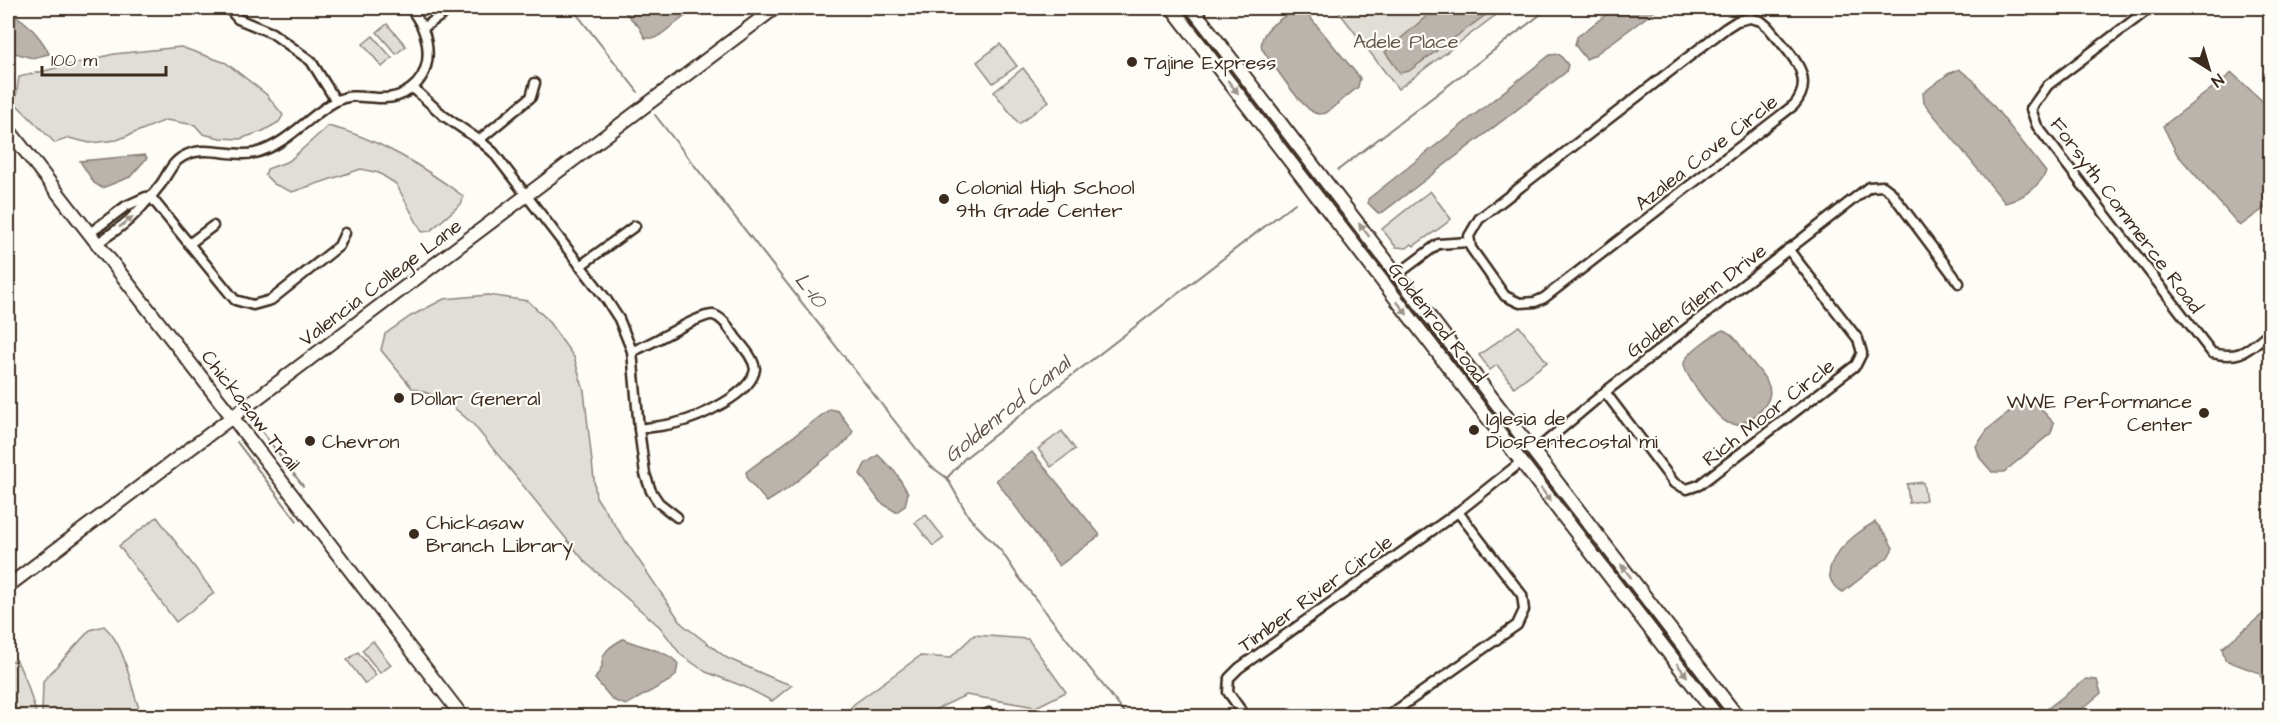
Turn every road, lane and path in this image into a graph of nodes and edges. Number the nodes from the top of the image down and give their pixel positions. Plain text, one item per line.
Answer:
1 (228, 8) edge
2 (410, 8) edge
3 (452, 8) edge
4 (775, 8) edge
5 (1172, 8) edge
6 (1192, 8) edge
7 (2150, 8) edge
8 (758, 12) edge
9 (423, 28) junction
10 (1200, 46) junction
11 (1225, 51) junction
12 (535, 83) dead end
13 (413, 88) junction
14 (336, 101) junction
15 (8, 129) edge
16 (479, 140) junction
17 (526, 195) junction
18 (150, 196) junction
19 (635, 225) dead end
20 (213, 226) dead end
21 (345, 233) dead end
22 (94, 238) junction
23 (1469, 242) junction
24 (189, 244) junction
25 (1788, 249) junction
26 (1366, 261) junction
27 (580, 266) junction
28 (1398, 274) junction
29 (1959, 283) dead end
30 (1385, 286) junction
31 (1413, 293) junction
32 (2271, 332) edge
33 (632, 351) junction
34 (1605, 392) junction
35 (233, 418) junction
36 (639, 429) junction
37 (1535, 451) junction
38 (1521, 462) junction
39 (1458, 512) junction
40 (677, 517) dead end
41 (8, 586) edge
42 (462, 717) edge
43 (1245, 717) edge
44 (1388, 717) edge
45 (1717, 717) edge
46 (1737, 717) edge

1 - 14 street
2 - 9 street
3 - 9 street
4 - 8 main road, Valencia College Lane
5 - 10 main road, Goldenrod Road
6 - 11 main road, Goldenrod Road
7 - 32 street, Forsyth Commerce Road
8 - 17 main road, Valencia College Lane
9 - 13 street
10 - 11 main road
10 -> 26 main road, Goldenrod Road
28 -> 11 main road, Goldenrod Road
12 - 16 street
13 - 14 street
13 - 16 street
14 - 18 street
15 - 22 main road, Chickasaw Trail
16 - 17 street
17 - 27 street
17 - 35 main road, Valencia College Lane
18 - 22 street
18 - 24 street
19 - 27 street
20 - 24 street
21 - 24 street
22 - 35 main road, Chickasaw Trail
23 - 23 street, Azalea Cove Circle
23 - 28 street
25 - 29 street, Golden Glenn Drive
25 - 34 street, Golden Glenn Drive
25 - 34 street, Rich Moor Circle
26 - 28 main road
26 - 30 main road, Goldenrod Road
27 - 33 street
28 - 31 main road, Goldenrod Road
30 - 31 main road
30 -> 38 main road, Goldenrod Road
31 - 37 main road, Goldenrod Road
33 - 36 street
33 - 36 street
34 - 37 street, Golden Glenn Drive
35 - 41 main road, Valencia College Lane
35 - 42 main road, Chickasaw Trail
36 - 40 street
46 -> 37 main road, Goldenrod Road
38 - 39 street, Timber River Circle
38 -> 45 main road, Goldenrod Road
39 - 43 street, Timber River Circle
39 - 44 street

